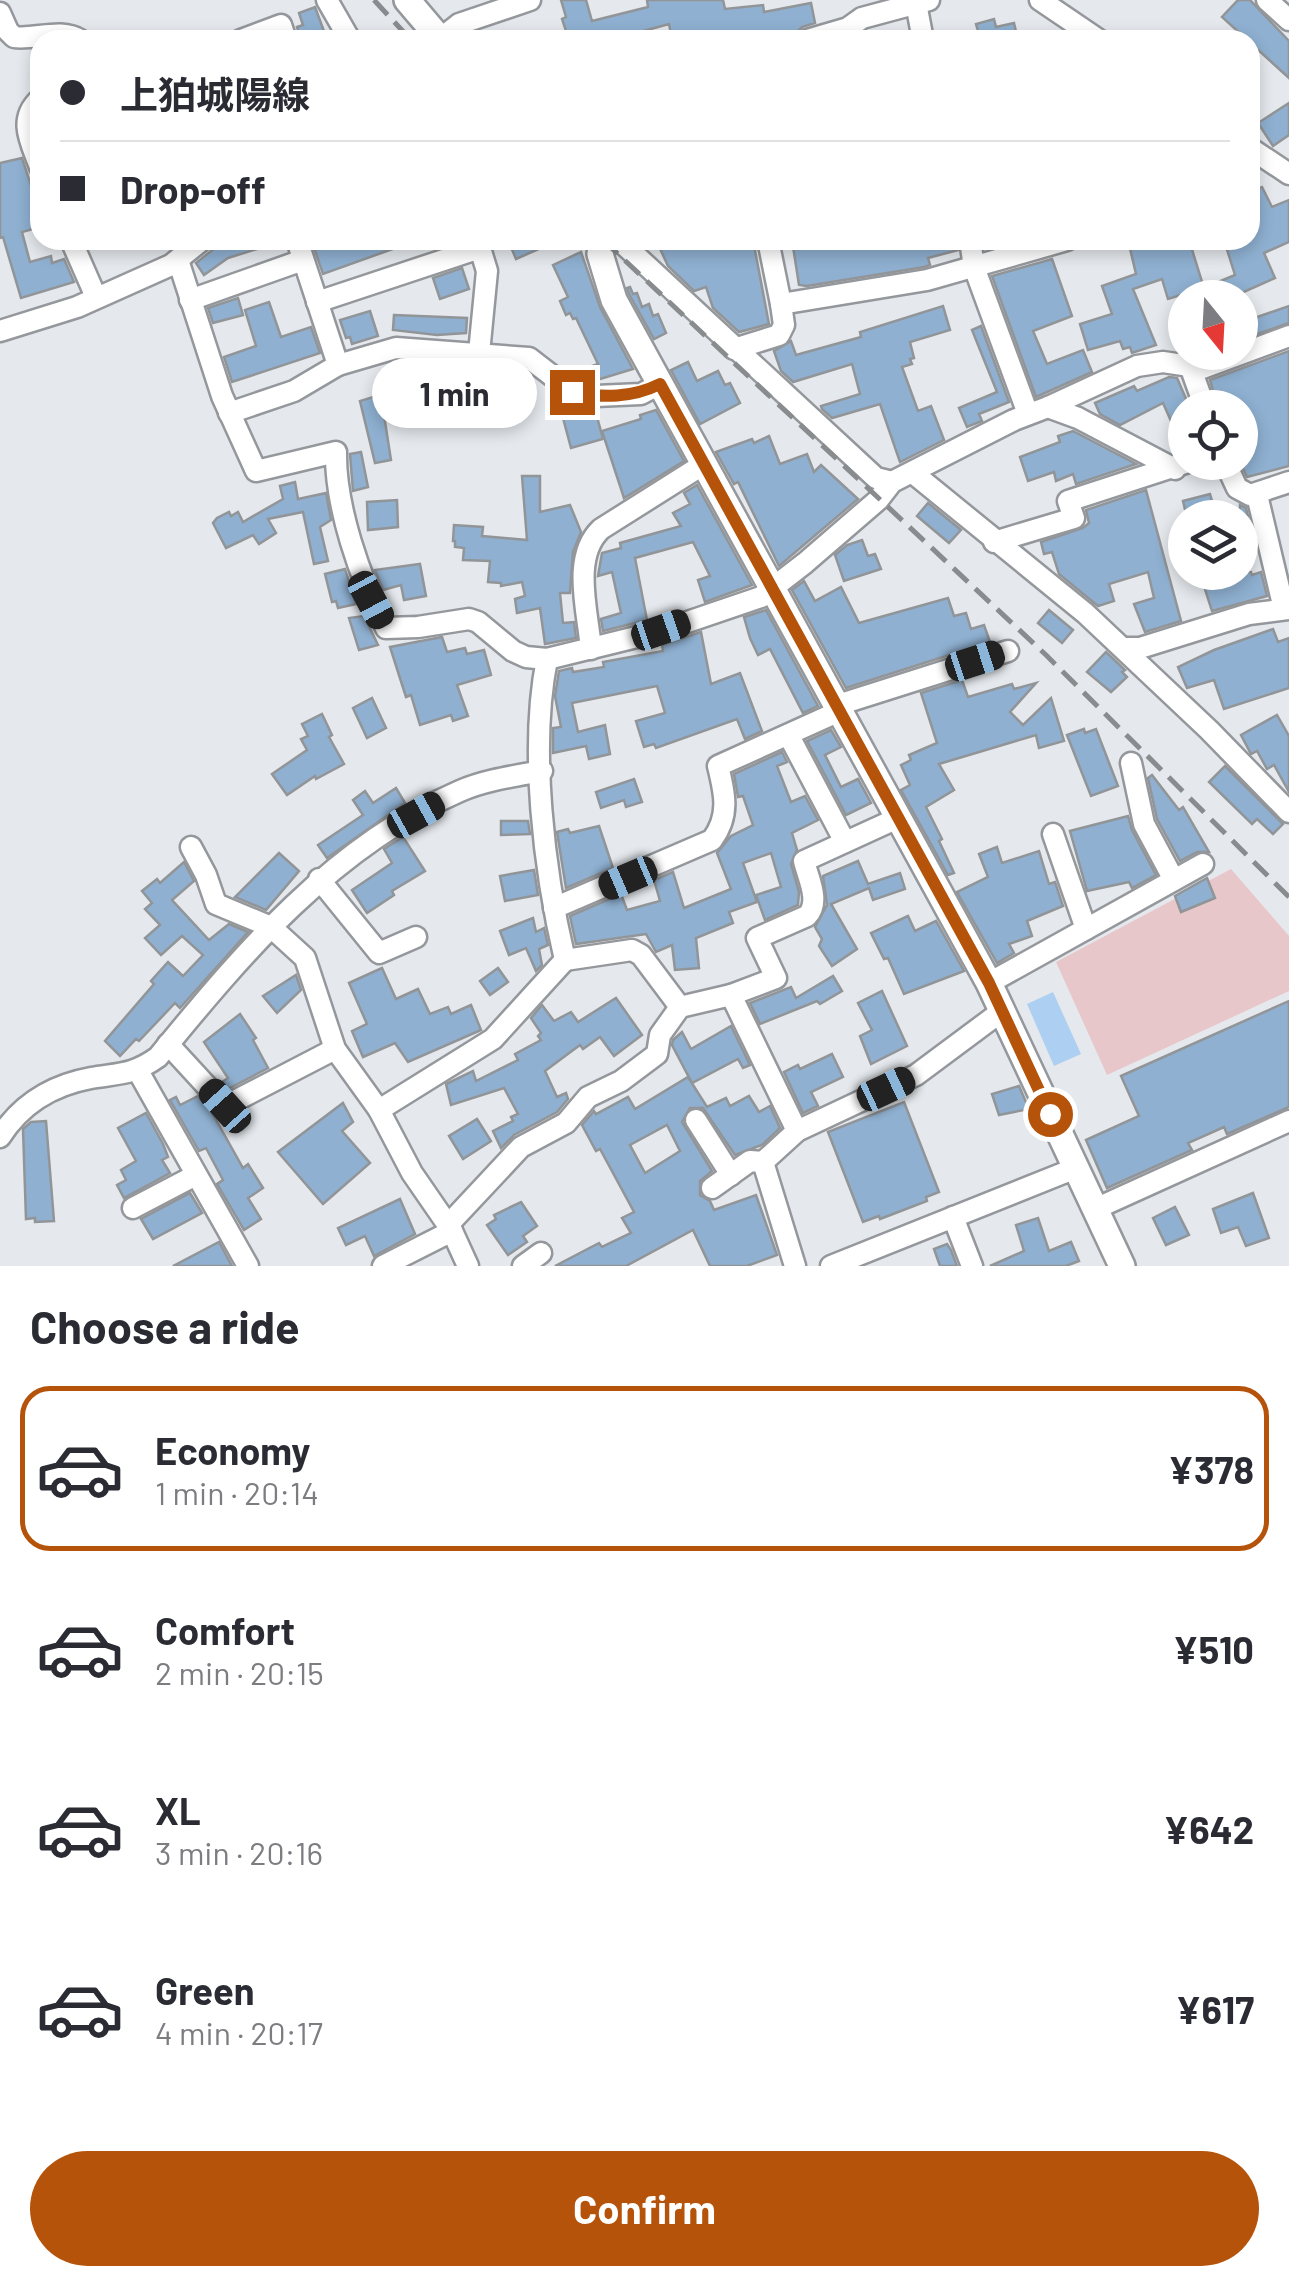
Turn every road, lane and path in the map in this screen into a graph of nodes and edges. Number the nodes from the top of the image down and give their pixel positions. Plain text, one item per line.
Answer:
1 (326, 0) edge
2 (407, 0) edge
3 (530, 0) edge
4 (1040, 0) edge
5 (1267, 0) edge
6 (922, 2) edge
7 (859, 9) edge
8 (0, 13) edge
9 (1289, 20) edge
10 (344, 30) edge
11 (433, 30) edge
12 (452, 30) edge
13 (841, 30) edge
14 (922, 30) edge
15 (1070, 30) edge
16 (30, 36) edge
17 (30, 110) edge
18 (30, 137) edge
19 (75, 250) edge
20 (184, 250) edge
21 (192, 250) edge
22 (300, 250) edge
23 (474, 250) edge
24 (481, 250) edge
25 (601, 250) edge
26 (630, 250) edge
27 (770, 250) edge
28 (971, 250) edge
29 (1033, 250) edge
30 (974, 267) junction
31 (96, 297) junction
32 (190, 300) junction
33 (317, 302) junction
34 (781, 304) junction
35 (0, 331) edge
36 (1289, 336) edge
37 (1258, 348) edge
38 (734, 349) junction
39 (479, 354) junction
40 (1168, 363) edge
41 (338, 365) junction
42 (660, 384) junction
43 (1038, 410) junction
44 (229, 413) junction
45 (1168, 460) edge
46 (704, 464) junction
47 (1168, 470) edge
48 (913, 473) junction
49 (1233, 480) edge
50 (892, 482) junction
51 (1289, 482) edge
52 (1257, 495) junction
53 (994, 542) junction
54 (772, 588) junction
55 (1286, 609) edge
56 (1122, 648) junction
57 (591, 649) junction
58 (1008, 650) dead end
59 (547, 659) junction
60 (838, 709) junction
61 (790, 736) junction
62 (1130, 763) dead end
63 (542, 771) junction
64 (1289, 812) edge
65 (898, 818) junction
66 (1053, 834) dead end
67 (845, 842) junction
68 (191, 848) dead end
69 (1203, 864) dead end
70 (319, 879) junction
71 (1174, 880) junction
72 (554, 908) junction
73 (271, 926) junction
74 (1086, 929) junction
75 (416, 937) dead end
76 (565, 960) junction
77 (989, 983) junction
78 (731, 995) junction
79 (680, 1007) junction
80 (1002, 1011) junction
81 (168, 1044) junction
82 (335, 1049) junction
83 (138, 1070) junction
84 (379, 1110) junction
85 (696, 1120) dead end
86 (1289, 1121) edge
87 (798, 1130) junction
88 (0, 1136) edge
89 (762, 1162) junction
90 (1076, 1168) junction
91 (731, 1174) junction
92 (196, 1175) junction
93 (712, 1188) dead end
94 (133, 1208) dead end
95 (1095, 1209) junction
96 (953, 1217) junction
97 (450, 1228) junction
98 (541, 1252) dead end
99 (248, 1266) edge
100 (383, 1266) edge
101 (468, 1266) edge
102 (523, 1266) edge
103 (795, 1266) edge
104 (831, 1266) edge
105 (972, 1266) edge
106 (1122, 1266) edge

1 - 10 street
2 - 11 main road
3 - 12 street
4 - 15 street
5 - 9 street
6 - 7 street
6 - 14 street
7 - 13 street
8 - 16 street
17 - 18 street
19 - 31 street
20 - 31 street
21 - 32 street
22 - 32 street
22 - 33 street
23 - 33 street
24 - 39 street
25 - 42 main road
26 - 38 street
27 - 34 street
28 - 30 street
29 - 30 street
30 - 34 street
30 - 43 street
31 - 35 street
32 - 44 street
33 - 41 street
34 - 38 street
36 - 37 street
38 - 50 street
39 - 41 street
39 - 42 street
40 - 43 street
41 - 44 street
42 - 46 main road
43 - 45 street
43 - 48 street
44 - 59 street
46 - 54 main road
46 - 57 street
47 - 53 street
48 - 50 street
48 - 53 street
49 - 52 street
50 - 54 street
51 - 52 street
52 - 55 street
53 - 56 street
54 - 57 street
54 - 60 main road
55 - 56 street
56 - 64 street
57 - 59 street
58 - 60 street
59 - 63 street
60 - 61 street
60 - 65 main road
61 - 67 street
61 - 72 street
62 - 71 street
63 - 70 street
63 - 72 street
65 - 67 street
65 - 77 main road
66 - 74 street
67 - 78 street
68 - 73 street
69 - 71 street
70 - 73 street
70 - 75 street
71 - 74 street
72 - 76 street
73 - 81 street
73 - 82 street
74 - 77 street
76 - 79 street
76 - 84 street
77 - 80 main road
78 - 79 street
78 - 87 street
79 - 97 street
80 - 87 street
80 - 90 main road
81 - 82 street
81 - 83 street
82 - 84 street
83 - 88 street
83 - 92 street
84 - 97 street
85 - 91 street
86 - 95 street
87 - 89 street
89 - 91 street
89 - 103 street
90 - 95 main road
90 - 96 street
91 - 93 street
92 - 94 street
92 - 99 street
95 - 106 main road
96 - 104 street
96 - 105 street
97 - 100 street
97 - 101 street
98 - 102 street

